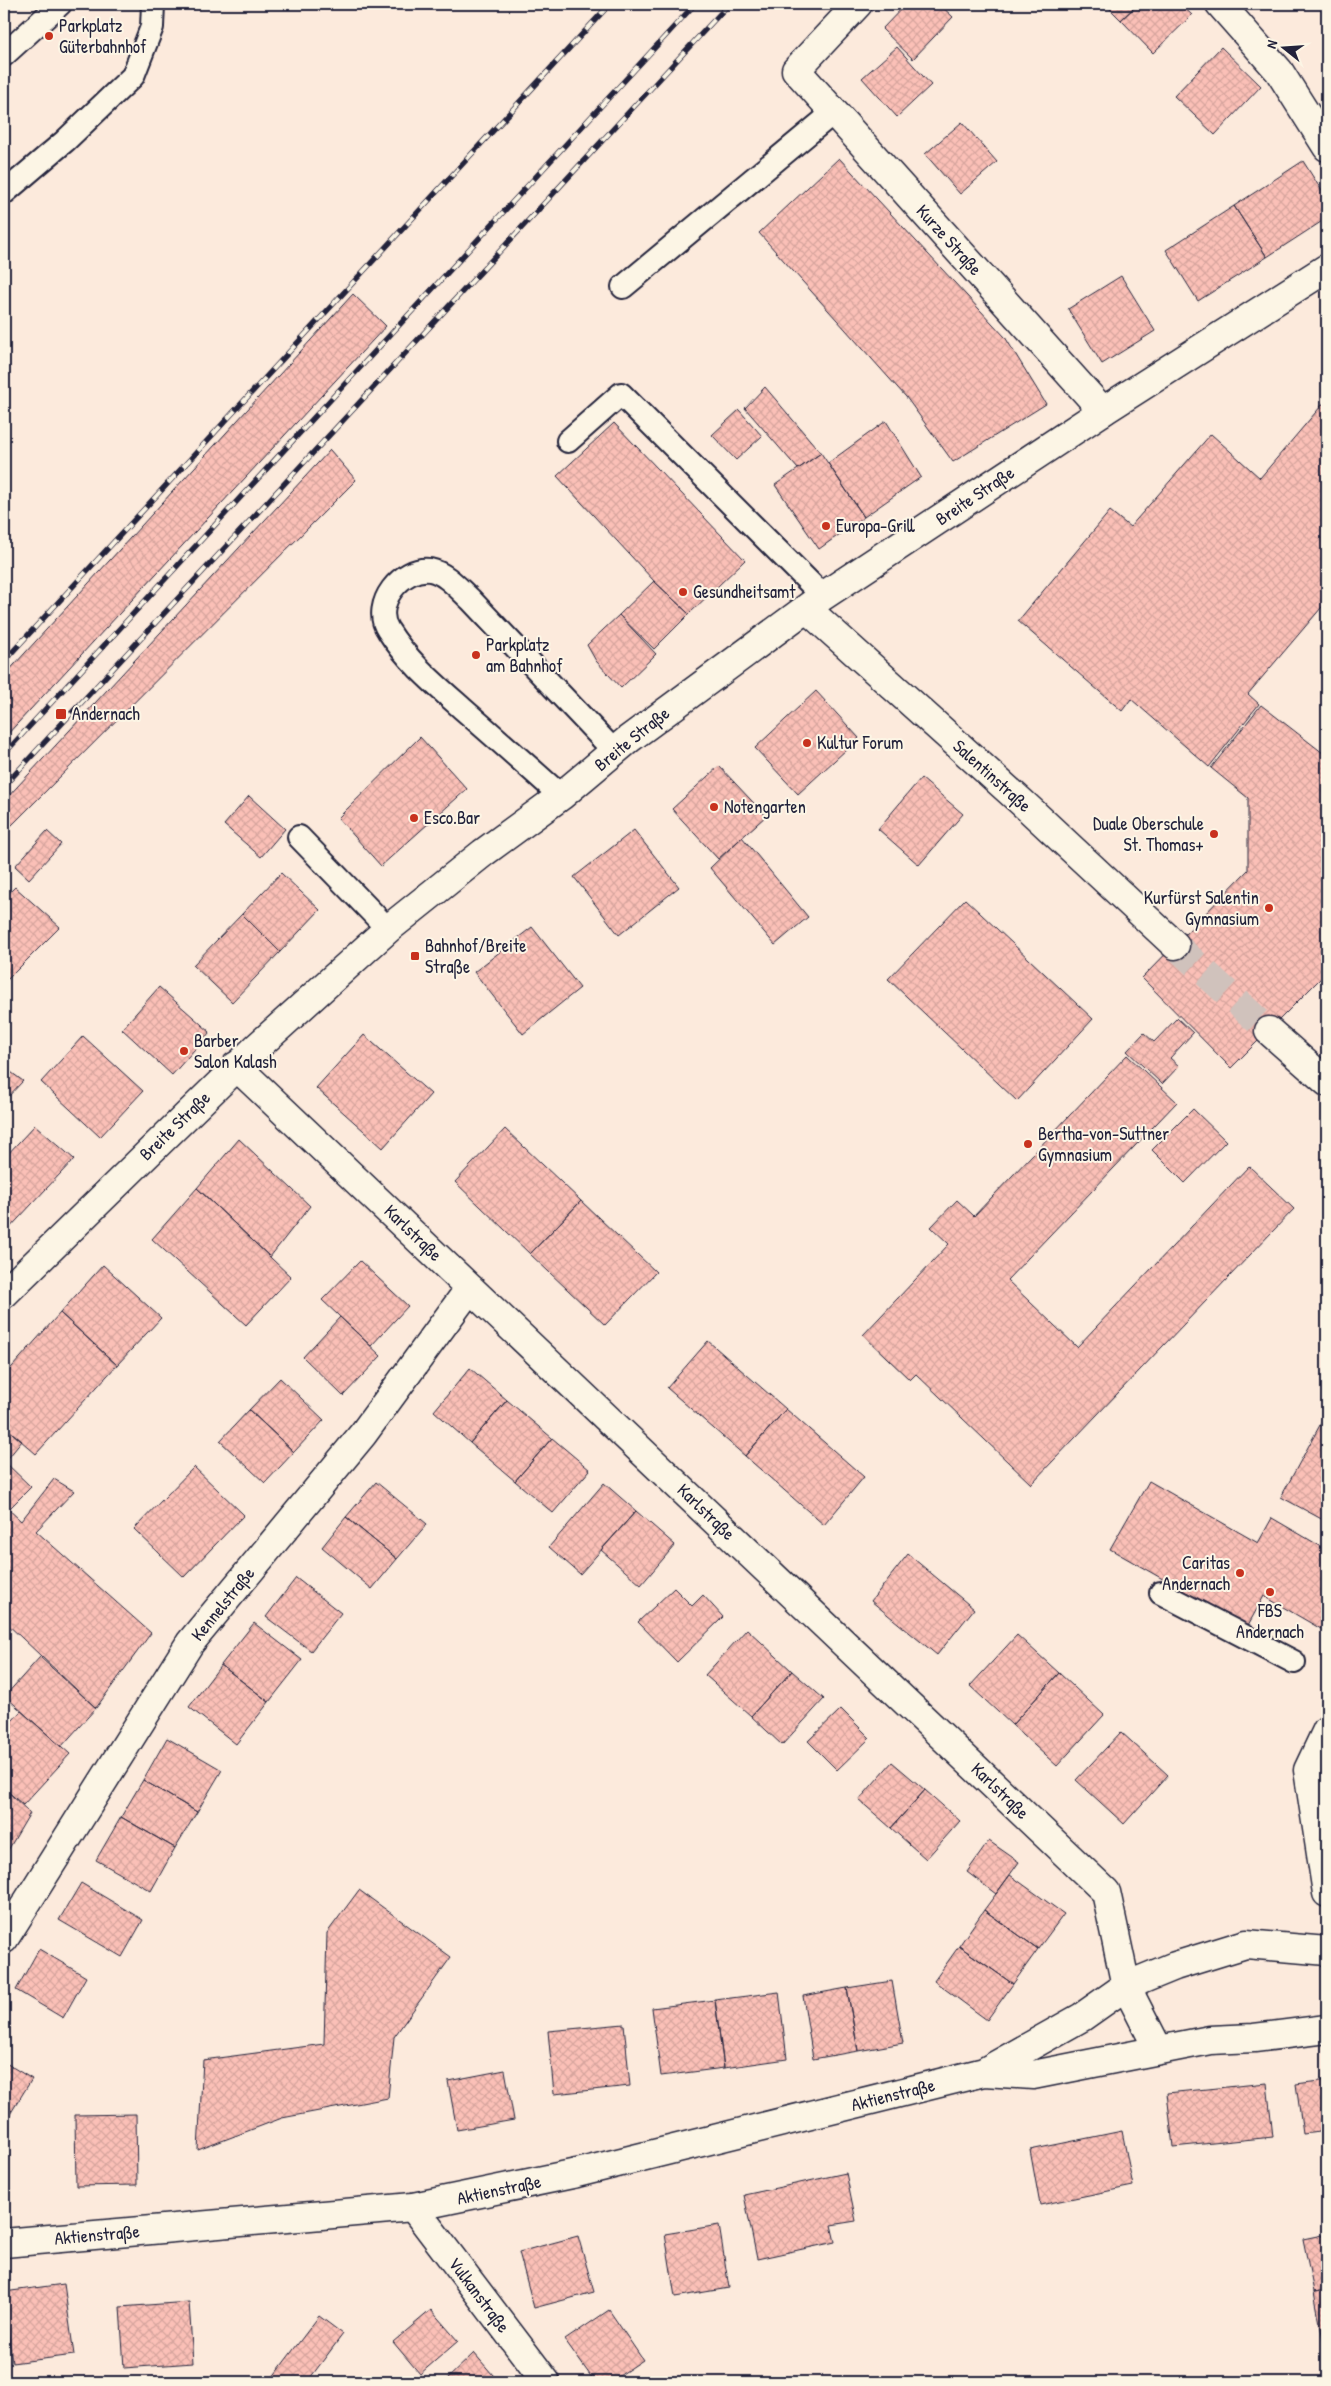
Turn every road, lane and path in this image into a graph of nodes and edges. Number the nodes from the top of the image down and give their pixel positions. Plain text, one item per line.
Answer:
1 (60, 4) edge
2 (153, 4) edge
3 (858, 4) edge
4 (1220, 4) edge
5 (4, 55) edge
6 (834, 112) junction
7 (1327, 147) edge
8 (4, 193) edge
9 (1327, 268) edge
10 (623, 288) dead end
11 (1102, 411) junction
12 (568, 442) dead end
13 (815, 602) junction
14 (615, 752) junction
15 (561, 796) junction
16 (299, 837) dead end
17 (388, 929) junction
18 (1175, 945) tunnel mouth
19 (1269, 1031) tunnel mouth
20 (236, 1066) junction
21 (1327, 1082) edge
22 (470, 1288) junction
23 (4, 1294) edge
24 (1161, 1593) dead end
25 (1294, 1662) dead end
26 (1327, 1730) edge
27 (1327, 1893) edge
28 (4, 1939) edge
29 (1327, 1951) edge
30 (1126, 1986) junction
31 (1326, 2025) edge
32 (1158, 2049) junction
33 (984, 2072) junction
34 (413, 2207) junction
35 (4, 2243) edge
36 (546, 2382) edge

1 - 5 lane
2 - 8 lane
3 - 6 street, Kurze Straße
4 - 7 street
6 - 10 lane
6 - 11 street, Kurze Straße
9 - 11 street, Breite Straße
11 - 13 street, Breite Straße
12 - 13 lane
13 - 14 street, Breite Straße
13 - 18 street, Salentinstraße
14 - 15 street, Breite Straße
14 - 15 lane
15 - 17 street, Breite Straße
16 - 17 lane
17 - 20 street, Breite Straße
19 - 21 street
20 - 22 street, Karlstraße
20 - 23 street, Breite Straße
22 - 28 street, Kennelstraße
22 - 30 street, Karlstraße
24 - 25 lane
26 - 27 street
29 - 30 street, Aktienstraße
30 - 32 street
30 - 33 street, Aktienstraße
31 - 32 street, Aktienstraße
32 - 33 street, Aktienstraße
33 - 34 street, Aktienstraße
34 - 35 street, Aktienstraße
34 - 36 street, Vulkanstraße

